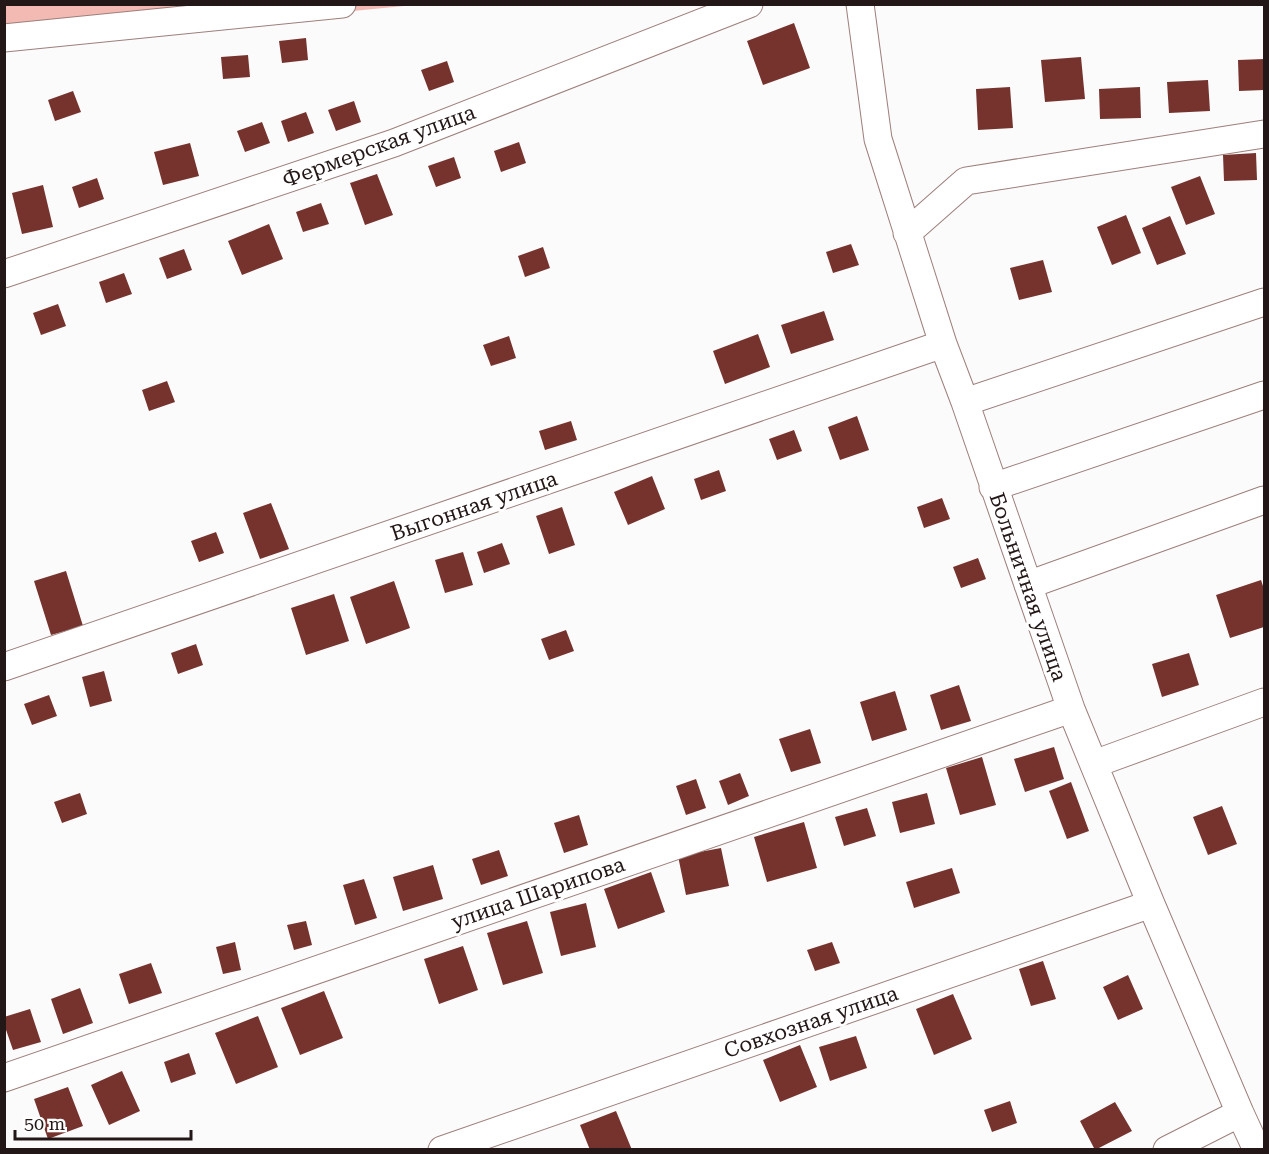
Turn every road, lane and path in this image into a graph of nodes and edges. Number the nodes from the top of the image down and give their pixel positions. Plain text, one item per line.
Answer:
1 (342, 4) edge
2 (749, 4) edge
3 (860, 4) edge
4 (4, 38) edge
5 (1264, 134) edge
6 (907, 233) junction
7 (4, 274) edge
8 (1264, 302) edge
9 (943, 344) junction
10 (1264, 395) edge
11 (965, 402) junction
12 (993, 487) junction
13 (1264, 500) edge
14 (1028, 585) junction
15 (4, 667) edge
16 (1264, 702) edge
17 (1071, 709) junction
18 (1094, 764) junction
19 (1151, 904) junction
20 (4, 1078) edge
21 (1240, 1113) junction
22 (472, 1144) edge
23 (442, 1149) edge
24 (1167, 1149) edge
25 (1257, 1149) edge

1 - 4 street
2 - 7 street, Фермерская улица
3 - 6 street, Больничная улица
5 - 6 street
6 - 9 street, Больничная улица
8 - 11 street
9 - 11 street, Больничная улица
9 - 15 street, Выгонная улица
10 - 12 street
11 - 12 street, Больничная улица
12 - 14 street, Больничная улица
13 - 14 street
14 - 17 street, Больничная улица
16 - 18 street
17 - 18 street, Больничная улица
17 - 20 street, улица Шарипова
18 - 19 street, Больничная улица
19 - 21 street, Больничная улица
19 - 22 street, Совхозная улица
21 - 24 street
21 - 25 street, Больничная улица
22 - 23 street, Совхозная улица

